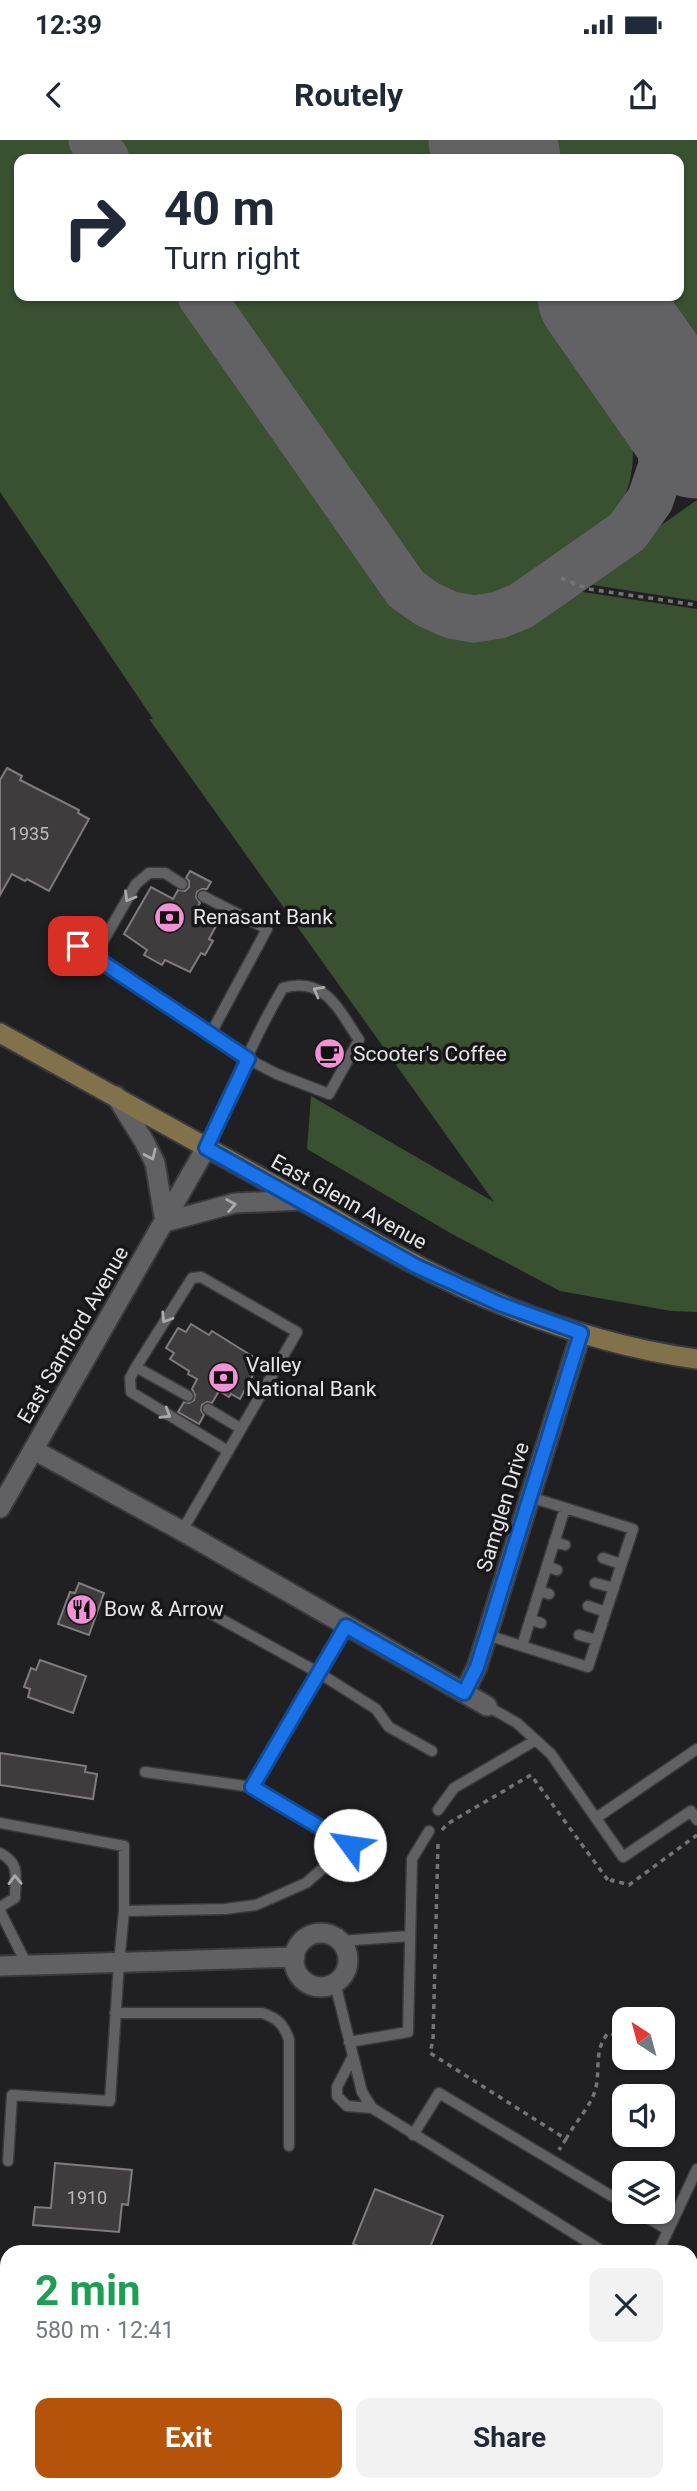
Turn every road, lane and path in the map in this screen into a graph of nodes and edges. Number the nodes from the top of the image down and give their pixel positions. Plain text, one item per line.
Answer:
1 (561, 578) dead end
2 (697, 605) edge
3 (182, 884) dead end
4 (203, 896) dead end
5 (62, 935) dead end
6 (94, 957) junction
7 (0, 1032) edge
8 (210, 1035) junction
9 (248, 1059) junction
10 (116, 1096) junction
11 (206, 1148) junction
12 (302, 1200) junction
13 (165, 1222) junction
14 (581, 1333) junction
15 (697, 1359) edge
16 (136, 1367) junction
17 (188, 1396) dead end
18 (208, 1409) dead end
19 (240, 1428) junction
20 (34, 1450) junction
21 (228, 1451) junction
22 (530, 1497) junction
23 (0, 1508) edge
24 (565, 1508) junction
25 (182, 1531) junction
26 (603, 1558) dead end
27 (621, 1564) junction
28 (596, 1583) dead end
29 (614, 1588) junction
30 (200, 1606) dead end
31 (588, 1606) dead end
32 (606, 1612) junction
33 (530, 1619) junction
34 (541, 1623) dead end
35 (346, 1626) junction
36 (579, 1634) dead end
37 (487, 1635) junction
38 (597, 1640) junction
39 (522, 1646) junction
40 (318, 1673) junction
41 (464, 1693) junction
42 (487, 1706) joint
43 (536, 1740) junction
44 (697, 1749) edge
45 (432, 1751) dead end
46 (145, 1772) dead end
47 (252, 1787) junction
48 (438, 1810) dead end
49 (695, 1813) edge
50 (596, 1818) junction
51 (0, 1824) edge
52 (435, 1832) joint
53 (697, 1835) edge
54 (438, 1841) dead end
55 (0, 1853) edge
56 (0, 1909) edge
57 (124, 1911) junction
58 (410, 1936) junction
59 (340, 1941) junction
60 (295, 1957) junction
61 (118, 1963) junction
62 (27, 1965) junction
63 (0, 1966) edge
64 (335, 1983) junction
65 (115, 2013) junction
66 (612, 2034) edge
67 (349, 2042) junction
68 (352, 2058) junction
69 (372, 2108) junction
70 (413, 2135) junction
71 (565, 2138) junction
72 (289, 2146) dead end
73 (8, 2161) dead end
74 (552, 2161) junction
75 (697, 2169) edge
76 (612, 2196) edge
77 (658, 2224) edge
78 (668, 2230) junction
79 (593, 2245) edge
80 (661, 2245) edge

1 - 2 path
3 -> 6 lane
4 - 8 lane
5 - 6 lane
6 - 8 lane
7 - 10 main road, East Glenn Avenue
8 - 9 lane
9 -> 9 lane
9 - 11 lane
10 - 11 main road, East Glenn Avenue
10 -> 13 street
11 - 12 main road, East Glenn Avenue
11 - 13 street, East Samford Avenue
13 -> 12 street
12 - 14 main road, East Glenn Avenue
13 - 20 street, East Samford Avenue
14 - 15 main road, East Glenn Avenue
14 - 22 street, Samglen Drive
16 - 17 lane
19 -> 16 lane
16 -> 21 lane
18 - 19 lane
19 - 21 lane
20 - 23 street, East Samford Avenue
20 - 25 street
21 - 25 lane
22 - 24 lane
22 - 37 street, Samglen Drive
24 - 27 lane
24 - 33 lane
25 - 35 street
26 - 27 lane
27 - 29 lane
28 - 29 lane
29 - 32 lane
30 - 40 lane
31 - 32 lane
32 - 38 lane
33 - 34 lane
33 - 39 lane
35 - 40 lane
35 - 41 street
36 - 38 lane
37 - 39 lane
37 - 41 street, Samglen Drive
38 - 39 lane
40 - 45 lane
40 - 47 lane
41 - 42 street
42 - 43 lane
43 - 48 lane
43 - 50 lane
44 - 50 lane
46 - 47 lane
47 - 57 lane
49 - 50 lane
51 - 57 lane
52 - 53 path
52 - 58 lane
54 - 71 path
56 -> 55 lane
56 - 62 lane
57 - 61 lane
58 - 59 lane
58 - 67 lane
59 - 60 street
59 - 64 street
60 - 61 street
60 - 64 street
61 - 62 street
61 - 65 lane
62 - 63 street
64 - 67 lane
65 - 72 lane
65 - 73 lane
66 - 71 path
67 - 68 lane
68 - 69 lane
68 - 69 lane
69 - 70 lane
70 - 74 lane
70 - 79 lane
71 - 74 path
74 - 76 lane
75 - 78 lane
77 - 78 lane
78 - 80 lane

